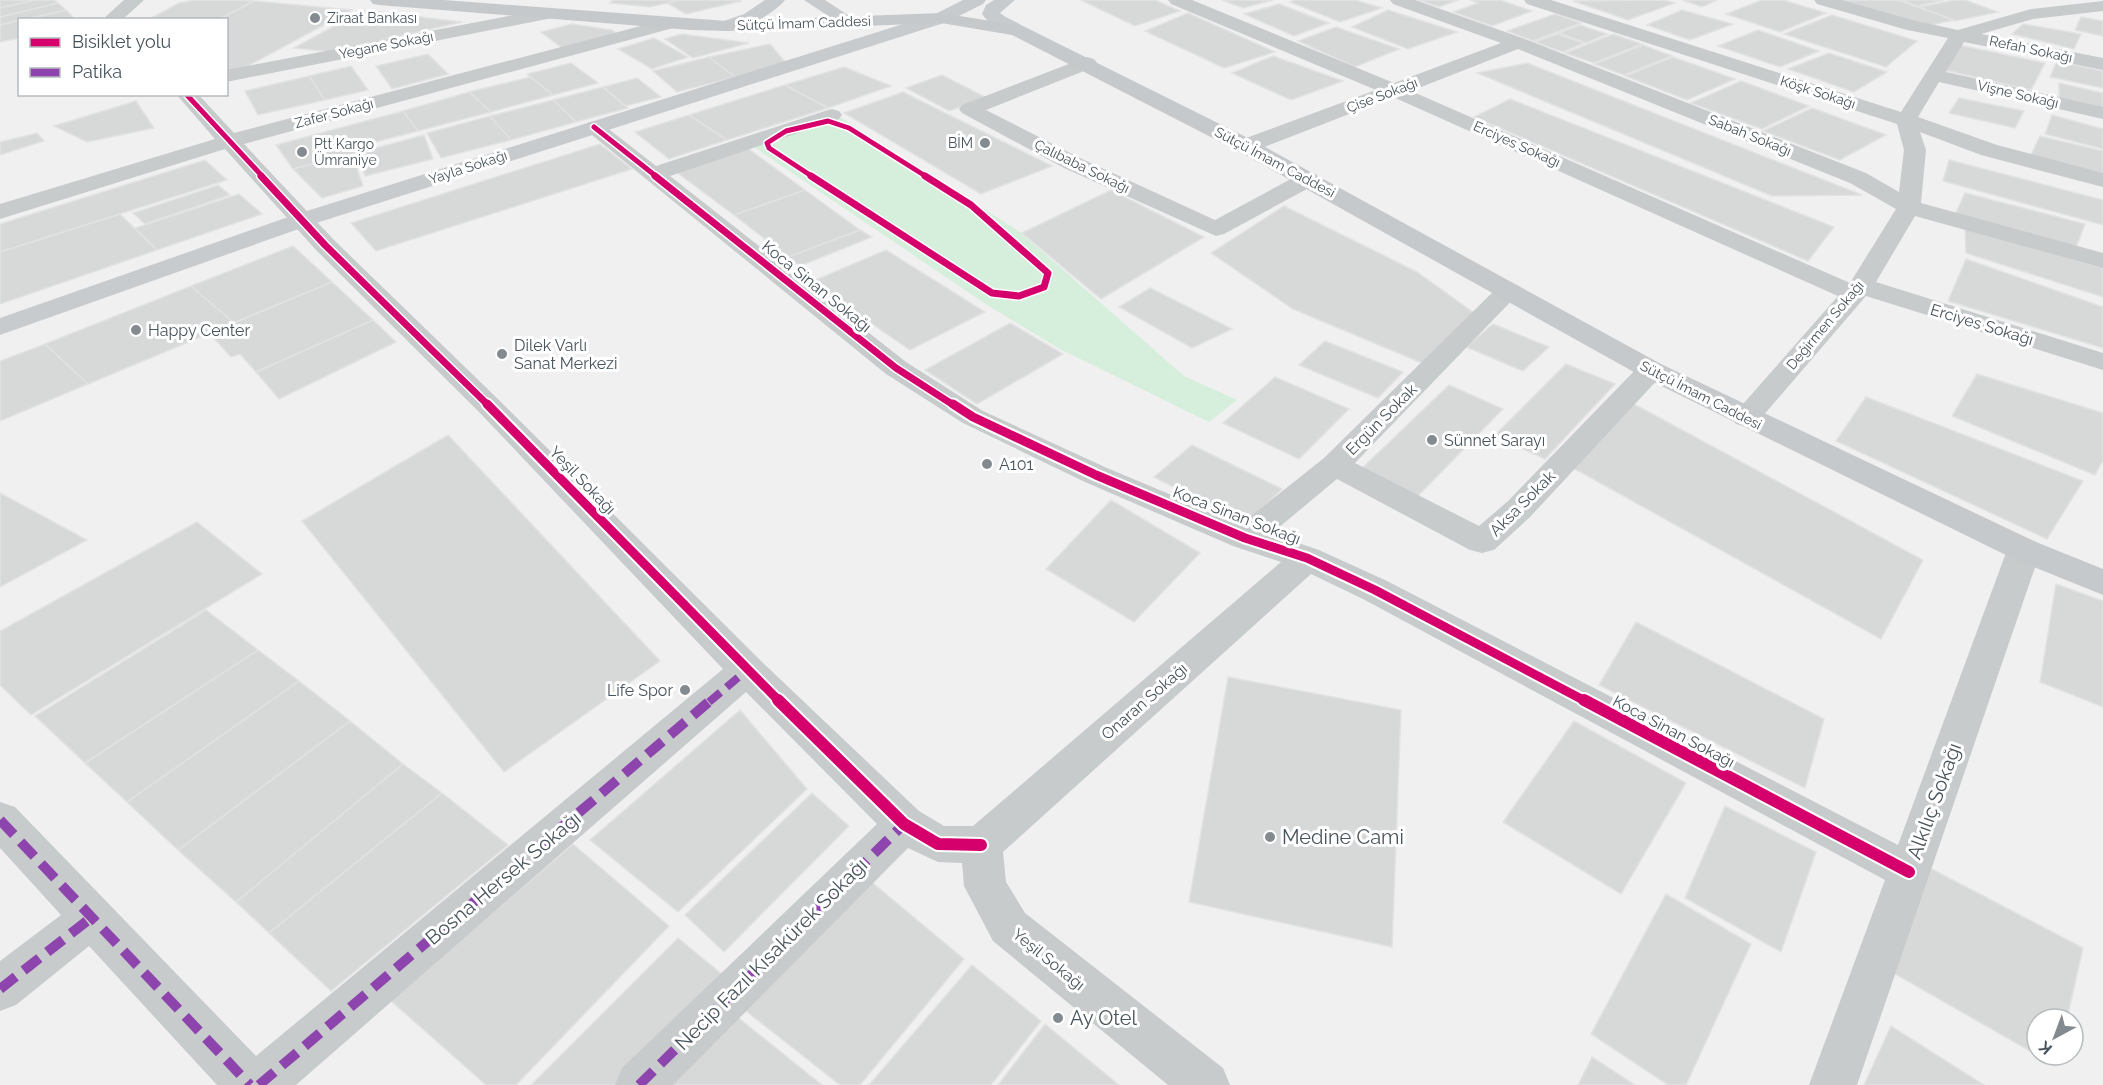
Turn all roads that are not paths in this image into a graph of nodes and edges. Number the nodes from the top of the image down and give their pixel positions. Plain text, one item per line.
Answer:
1 (135, 0) edge
2 (379, 0) edge
3 (776, 0) edge
4 (813, 0) edge
5 (977, 0) edge
6 (1006, 0) edge
7 (1177, 0) edge
8 (1398, 0) edge
9 (1533, 0) edge
10 (1822, 0) edge
11 (2001, 4) dead end
12 (2099, 7) edge
13 (546, 14) junction
14 (2031, 14) junction
15 (113, 18) edge
16 (940, 18) junction
17 (848, 21) junction
18 (671, 23) junction
19 (727, 26) junction
20 (1017, 30) junction
21 (1959, 35) junction
22 (1518, 43) junction
23 (1086, 63) junction
24 (2103, 64) edge
25 (1933, 75) junction
26 (228, 76) edge
27 (1395, 90) junction
28 (188, 96) edge
29 (2103, 113) edge
30 (832, 115) dead end
31 (1906, 120) junction
32 (594, 127) junction
33 (230, 141) junction
34 (1246, 146) junction
35 (654, 174) junction
36 (1308, 179) junction
37 (2103, 180) edge
38 (1909, 207) junction
39 (0, 212) edge
40 (302, 220) junction
41 (2103, 261) edge
42 (1858, 290) junction
43 (1508, 291) junction
44 (0, 327) edge
45 (2103, 362) edge
46 (1651, 370) junction
47 (1746, 417) junction
48 (1335, 465) junction
49 (1245, 538) junction
50 (2024, 550) junction
51 (1307, 558) junction
52 (2103, 583) edge
53 (747, 670) junction
54 (0, 820) edge
55 (903, 824) junction
56 (981, 845) junction
57 (1909, 872) junction
58 (92, 917) junction
59 (0, 988) edge
60 (250, 1085) edge
61 (259, 1085) edge
62 (639, 1085) edge
63 (1206, 1085) edge
64 (1833, 1085) edge

1 - 15 street
2 - 13 main road, Sütçü İmam Caddesi
3 - 19 street
4 - 17 street
5 - 16 street, Yayla Sokağı
6 - 20 street
7 - 27 street, Erciyes Sokağı
8 - 22 street, Sabah Sokağı
9 - 31 street, Köşk Sokağı
10 - 21 street, Refah Sokağı
11 - 14 street
12 - 14 street
13 - 18 main road, Sütçü İmam Caddesi
13 - 26 street, Yegane Sokağı
14 - 21 street
16 - 17 main road, Sütçü İmam Caddesi
16 - 20 main road, Sütçü İmam Caddesi
16 - 32 street, Yayla Sokağı
17 - 19 main road, Sütçü İmam Caddesi
18 - 19 main road, Sütçü İmam Caddesi
18 - 33 street, Zafer Sokağı
20 - 23 main road, Sütçü İmam Caddesi
21 - 24 street, Refah Sokağı
21 - 25 street
22 - 27 street, Çise Sokağı
22 - 38 street, Sabah Sokağı
23 - 34 main road, Sütçü İmam Caddesi
23 - 36 street, Çalıbaba Sokağı
25 - 29 street, Vişne Sokağı
25 - 31 street
27 - 34 street, Çise Sokağı
27 - 42 street, Erciyes Sokağı
28 - 33 street, Yeşil Sokağı
30 - 35 street
31 - 37 street, Köşk Sokağı
31 - 38 street, Değirmen Sokağı
32 - 35 street, Koca Sinan Sokağı
32 - 40 street, Yayla Sokağı
33 - 39 street, Zafer Sokağı
33 - 40 street, Yeşil Sokağı
34 - 36 main road, Sütçü İmam Caddesi
35 - 49 street, Koca Sinan Sokağı
36 - 43 main road, Sütçü İmam Caddesi
38 - 41 street, Sabah Sokağı
38 - 42 street, Değirmen Sokağı
40 - 44 street, Yayla Sokağı
40 - 53 street, Yeşil Sokağı
42 - 45 street, Erciyes Sokağı
42 - 47 street, Değirmen Sokağı
43 - 46 main road, Sütçü İmam Caddesi
43 - 48 street, Ergün Sokak
46 - 47 main road, Sütçü İmam Caddesi
46 - 48 street, Aksa Sokak
47 - 50 main road, Sütçü İmam Caddesi
48 - 49 street, Ergün Sokak
49 - 51 street, Koca Sinan Sokağı
50 - 52 main road, Sütçü İmam Caddesi
50 - 57 street, Alkılıç Sokağı
51 - 56 street, Onaran Sokağı
51 - 57 street, Koca Sinan Sokağı
53 - 55 street, Yeşil Sokağı
53 - 61 street, Bosna Hersek Sokağı
54 - 58 street
55 - 56 street, Yeşil Sokağı
55 - 62 street, Necip Fazıl Kısakürek Sokağı
56 - 63 street, Yeşil Sokağı
57 - 64 street, Alkılıç Sokağı
58 - 59 street
58 - 60 street

